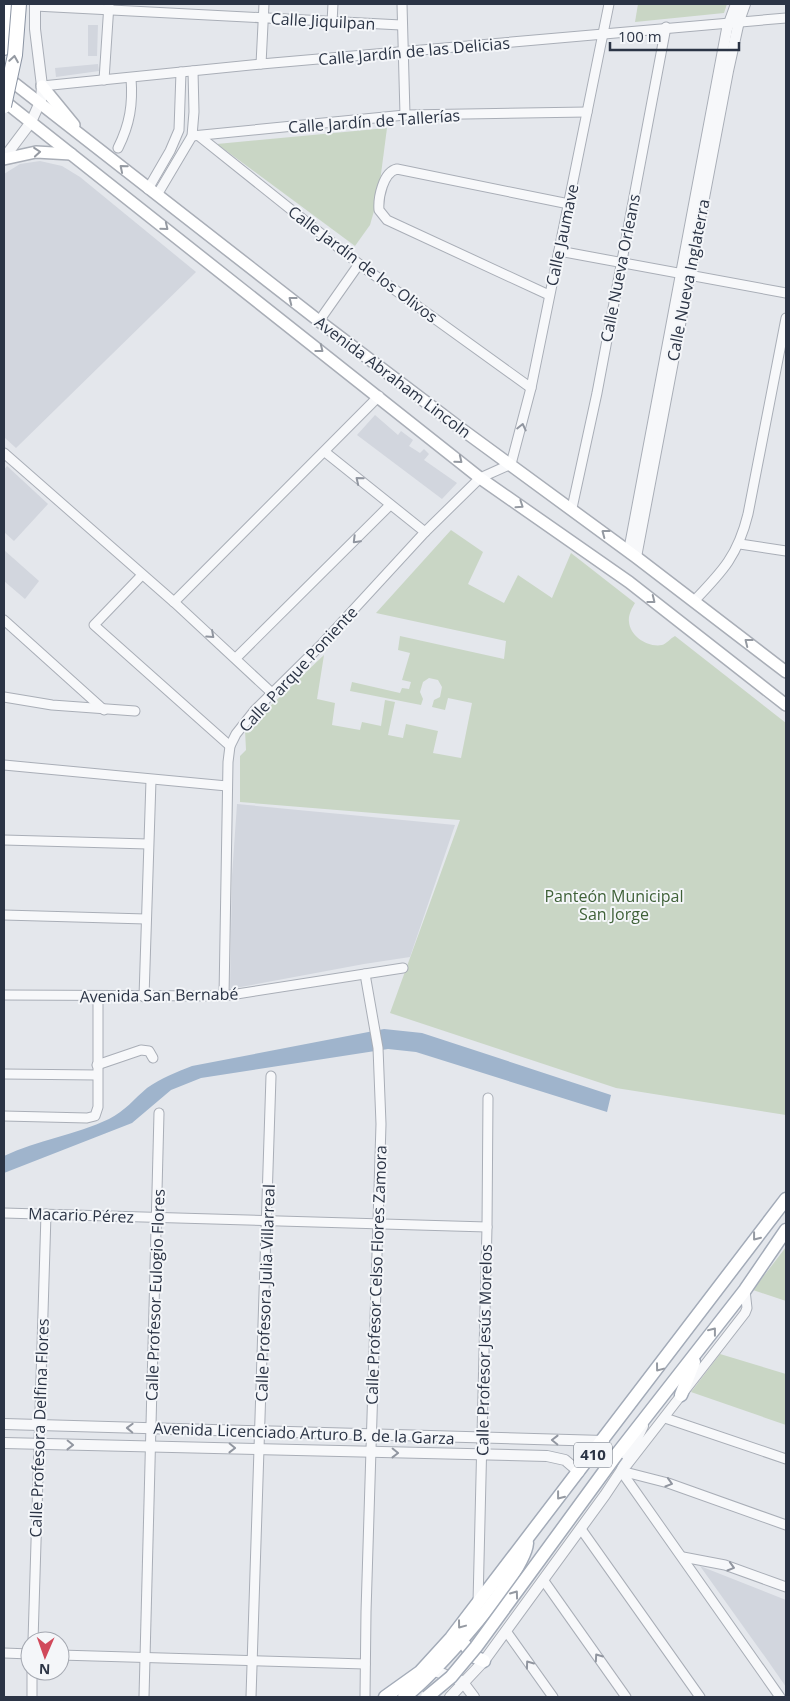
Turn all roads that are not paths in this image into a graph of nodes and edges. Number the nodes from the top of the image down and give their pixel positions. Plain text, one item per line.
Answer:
1 (6, 4) edge
2 (19, 4) edge
3 (264, 4) edge
4 (333, 4) edge
5 (402, 4) edge
6 (609, 4) edge
7 (736, 4) edge
8 (745, 4) edge
9 (35, 5) edge
10 (109, 7) edge
11 (263, 18) junction
12 (786, 18) edge
13 (734, 21) junction
14 (332, 22) junction
15 (401, 25) junction
16 (666, 27) junction
17 (604, 32) junction
18 (4, 48) edge
19 (402, 53) junction
20 (261, 64) junction
21 (192, 71) junction
22 (181, 72) junction
23 (4, 76) edge
24 (131, 78) junction
25 (104, 80) junction
26 (42, 86) junction
27 (4, 101) edge
28 (40, 105) junction
29 (4, 106) edge
30 (181, 112) junction
31 (194, 112) junction
32 (588, 112) junction
33 (404, 115) junction
34 (30, 122) junction
35 (83, 136) junction
36 (195, 136) junction
37 (118, 148) dead end
38 (170, 151) junction
39 (71, 154) junction
40 (180, 158) junction
41 (4, 159) edge
42 (152, 192) junction
43 (569, 204) junction
44 (559, 251) junction
45 (622, 262) junction
46 (359, 264) junction
47 (686, 274) junction
48 (786, 293) edge
49 (548, 296) junction
50 (786, 318) edge
51 (319, 321) junction
52 (531, 388) junction
53 (379, 396) junction
54 (325, 452) junction
55 (4, 453) edge
56 (511, 464) junction
57 (480, 478) junction
58 (390, 505) junction
59 (572, 508) junction
60 (425, 532) junction
61 (740, 544) junction
62 (786, 551) edge
63 (633, 554) junction
64 (142, 575) junction
65 (694, 601) junction
66 (174, 602) junction
67 (4, 620) edge
68 (236, 658) junction
69 (786, 672) edge
70 (272, 693) junction
71 (4, 697) edge
72 (786, 705) edge
73 (104, 710) junction
74 (135, 711) dead end
75 (230, 746) junction
76 (4, 765) edge
77 (152, 780) junction
78 (227, 786) junction
79 (4, 840) edge
80 (148, 844) junction
81 (4, 915) edge
82 (146, 919) junction
83 (402, 968) dead end
84 (365, 974) junction
85 (4, 995) edge
86 (98, 996) junction
87 (224, 996) junction
88 (144, 997) junction
89 (153, 1058) dead end
90 (97, 1070) junction
91 (4, 1074) edge
92 (271, 1076) dead end
93 (488, 1098) dead end
94 (160, 1113) dead end
95 (4, 1116) edge
96 (786, 1199) edge
97 (4, 1213) edge
98 (46, 1214) junction
99 (158, 1217) junction
100 (267, 1221) junction
101 (378, 1225) junction
102 (487, 1227) junction
103 (786, 1230) edge
104 (745, 1290) junction
105 (700, 1348) junction
106 (681, 1394) junction
107 (650, 1411) junction
108 (665, 1418) junction
109 (4, 1424) edge
110 (38, 1425) junction
111 (151, 1429) junction
112 (260, 1432) junction
113 (372, 1434) junction
114 (483, 1438) junction
115 (604, 1441) junction
116 (4, 1443) edge
117 (38, 1444) junction
118 (150, 1447) junction
119 (260, 1449) junction
120 (370, 1453) junction
121 (482, 1455) junction
122 (786, 1459) edge
123 (622, 1471) junction
124 (579, 1472) junction
125 (786, 1525) edge
126 (581, 1529) junction
127 (527, 1540) junction
128 (683, 1557) junction
129 (544, 1581) junction
130 (786, 1587) edge
131 (478, 1603) junction
132 (33, 1631) edge
133 (506, 1632) junction
134 (464, 1638) junction
135 (4, 1653) edge
136 (20, 1654) edge
137 (70, 1655) edge
138 (145, 1656) junction
139 (253, 1660) junction
140 (484, 1661) junction
141 (364, 1664) junction
142 (435, 1671) junction
143 (32, 1681) edge
144 (424, 1682) junction
145 (464, 1684) junction
146 (32, 1697) edge
147 (144, 1697) edge
148 (251, 1697) edge
149 (365, 1697) edge
150 (385, 1697) edge
151 (404, 1697) edge
152 (425, 1697) edge
153 (450, 1697) edge
154 (474, 1697) edge
155 (553, 1697) edge
156 (626, 1697) edge
157 (700, 1697) edge
158 (780, 1697) edge

1 - 18 highway
29 -> 2 highway, bridge
3 - 11 street
4 - 14 street
5 - 15 street
6 - 17 street, Calle Jaumave
7 - 13 street, Calle Nueva Inglaterra
8 - 13 street, Calle Nueva Inglaterra
9 - 10 street, Calle Jiquilpan
9 - 26 street
10 - 11 street, Calle Jiquilpan
10 - 25 street
11 - 14 street, Calle Jiquilpan
11 - 20 street
12 - 13 street, Calle Jardín de las Delicias
13 - 16 street, Calle Jardín de las Delicias
13 - 47 street, Calle Nueva Inglaterra
14 - 15 street, Calle Jiquilpan
15 - 19 street
16 - 17 street, Calle Jardín de las Delicias
16 - 45 street, Calle Nueva Orleans
17 - 19 street, Calle Jardín de las Delicias
17 - 32 street, Calle Jaumave
19 - 20 street, Calle Jardín de las Delicias
19 - 33 street
20 - 21 street, Calle Jardín de las Delicias
21 - 22 street, Calle Jardín de las Delicias
21 - 31 street
22 - 24 street, Calle Jardín de las Delicias
22 - 30 street
23 - 28 main road, Avenida Abraham Lincoln
24 - 25 street, Calle Jardín de las Delicias
24 - 37 street
25 - 26 street, Calle Jardín de las Delicias
26 - 28 street
26 - 35 main road
27 - 34 main road
28 - 34 street
28 - 35 main road, Avenida Abraham Lincoln
30 - 31 street
30 - 38 street
31 - 36 street
32 - 33 street, Calle Jardín de Tallerías
32 - 43 street, Calle Jaumave
33 - 36 street, Calle Jardín de Tallerías
34 - 39 main road
34 - 41 street
42 -> 35 main road, Avenida Abraham Lincoln
36 - 40 street
36 - 46 street, Calle Jardín de los Olivos
38 - 40 street
38 - 42 street
41 -> 39 main road
39 -> 53 main road
40 - 42 street
51 -> 42 main road, Avenida Abraham Lincoln
43 - 44 street, Calle Jaumave
43 - 49 street
44 - 45 street
44 - 49 street, Calle Jaumave
45 - 47 street
45 - 59 street, Calle Nueva Orleans
46 - 51 street
46 - 52 street, Calle Jardín de los Olivos
47 - 48 street
47 - 63 street, Calle Nueva Inglaterra
49 - 52 street, Calle Jaumave
50 - 61 street
51 - 56 main road, Avenida Abraham Lincoln
56 -> 52 street, Calle Jaumave
53 - 54 street
53 -> 57 main road
58 -> 54 street
54 - 66 street
55 - 64 street
56 - 57 street
56 - 59 main road, Avenida Abraham Lincoln
57 - 60 street, Calle Parque Poniente
57 -> 72 main road
58 - 60 street
58 -> 68 street
63 -> 59 main road, Avenida Abraham Lincoln
60 - 70 street, Calle Parque Poniente
61 - 62 street
61 - 65 street
63 - 65 main road, Avenida Abraham Lincoln
64 - 66 street
64 - 75 street
69 -> 65 main road, Avenida Abraham Lincoln
66 -> 68 street
67 - 73 street
68 - 70 street
70 - 75 street, Calle Parque Poniente
71 - 73 street
73 - 74 street
75 - 78 street, Calle Parque Poniente
76 - 77 street
77 - 78 street
77 - 80 street
78 - 87 street, Calle Parque Poniente
79 - 80 street
80 - 82 street
81 - 82 street
82 - 88 street
83 - 84 street, Avenida San Bernabé
84 - 87 street, Avenida San Bernabé
84 - 101 street, Calle Profesor Celso Flores Zamora
85 - 86 street, Avenida San Bernabé
86 - 88 street, Avenida San Bernabé
86 - 90 street
87 - 88 street, Avenida San Bernabé
89 - 90 street
90 - 91 street
90 - 95 street
92 - 100 street, Calle Profesora Julia Villarreal
93 - 102 street, Calle Profesor Jesús Morelos
94 - 99 street, Calle Profesor Eulogio Flores
96 -> 115 main road, 410
97 - 98 street, Macario Pérez
98 - 99 street, Macario Pérez
98 - 110 street, Calle Profesora Delfina Flores
99 - 100 street, Macario Pérez
99 - 111 street, Calle Profesor Eulogio Flores
100 - 101 street, Macario Pérez
100 - 112 street, Calle Profesora Julia Villarreal
101 - 102 street, Macario Pérez
101 - 113 street, Calle Profesor Celso Flores Zamora
102 - 114 street, Calle Profesor Jesús Morelos
103 - 104 main road, 410
105 -> 104 main road, 410
104 - 106 street
105 - 106 main road
105 - 107 main road, 410
106 - 108 street
107 - 123 street
152 -> 107 main road, 410, bridge
108 - 122 street
108 - 123 street
109 - 110 street, Avenida Licenciado Arturo B. de la Garza
111 -> 110 street, Avenida Licenciado Arturo B. de la Garza
110 - 117 street, Calle Profesora Delfina Flores
111 - 112 street, Avenida Licenciado Arturo B. de la Garza
111 - 118 street, Calle Profesor Eulogio Flores
112 - 113 street, Avenida Licenciado Arturo B. de la Garza
112 - 119 street, Calle Profesora Julia Villarreal
113 - 114 street, Avenida Licenciado Arturo B. de la Garza
113 - 120 street, Calle Profesor Celso Flores Zamora
115 -> 114 street, Avenida Licenciado Arturo B. de la Garza
114 - 121 street, Calle Profesor Jesús Morelos
115 - 124 main road, 410
116 - 117 street, Avenida Licenciado Arturo B. de la Garza
117 -> 118 street, Avenida Licenciado Arturo B. de la Garza
117 - 132 street, Calle Profesora Delfina Flores
118 -> 119 street, Avenida Licenciado Arturo B. de la Garza
118 - 138 street, Calle Profesor Eulogio Flores
119 - 120 street, Avenida Licenciado Arturo B. de la Garza
119 - 139 street, Calle Profesora Julia Villarreal
120 -> 121 street, Avenida Licenciado Arturo B. de la Garza
120 - 141 street, Calle Profesor Celso Flores Zamora
121 - 124 street, Avenida Licenciado Arturo B. de la Garza
121 - 131 street, Calle Profesor Jesús Morelos
123 -> 125 street
123 - 126 street
123 - 128 street
124 -> 127 main road, 410
126 - 129 street
126 - 157 street
127 - 131 main road, 410
127 - 134 main road
128 -> 130 street
128 - 158 street
129 - 133 street
156 -> 129 street
131 -> 150 main road, 410
133 - 140 street
155 -> 133 street
134 - 140 main road
134 - 142 main road
135 - 136 street
137 - 138 street
138 - 139 street
138 - 147 street, Calle Profesor Eulogio Flores
139 - 141 street
139 - 148 street, Calle Profesora Julia Villarreal
140 - 145 street
141 - 149 street, Calle Profesor Celso Flores Zamora
142 - 144 main road
142 - 145 street
143 - 146 street
144 - 151 main road
144 - 152 street
145 - 153 street
145 - 154 street

